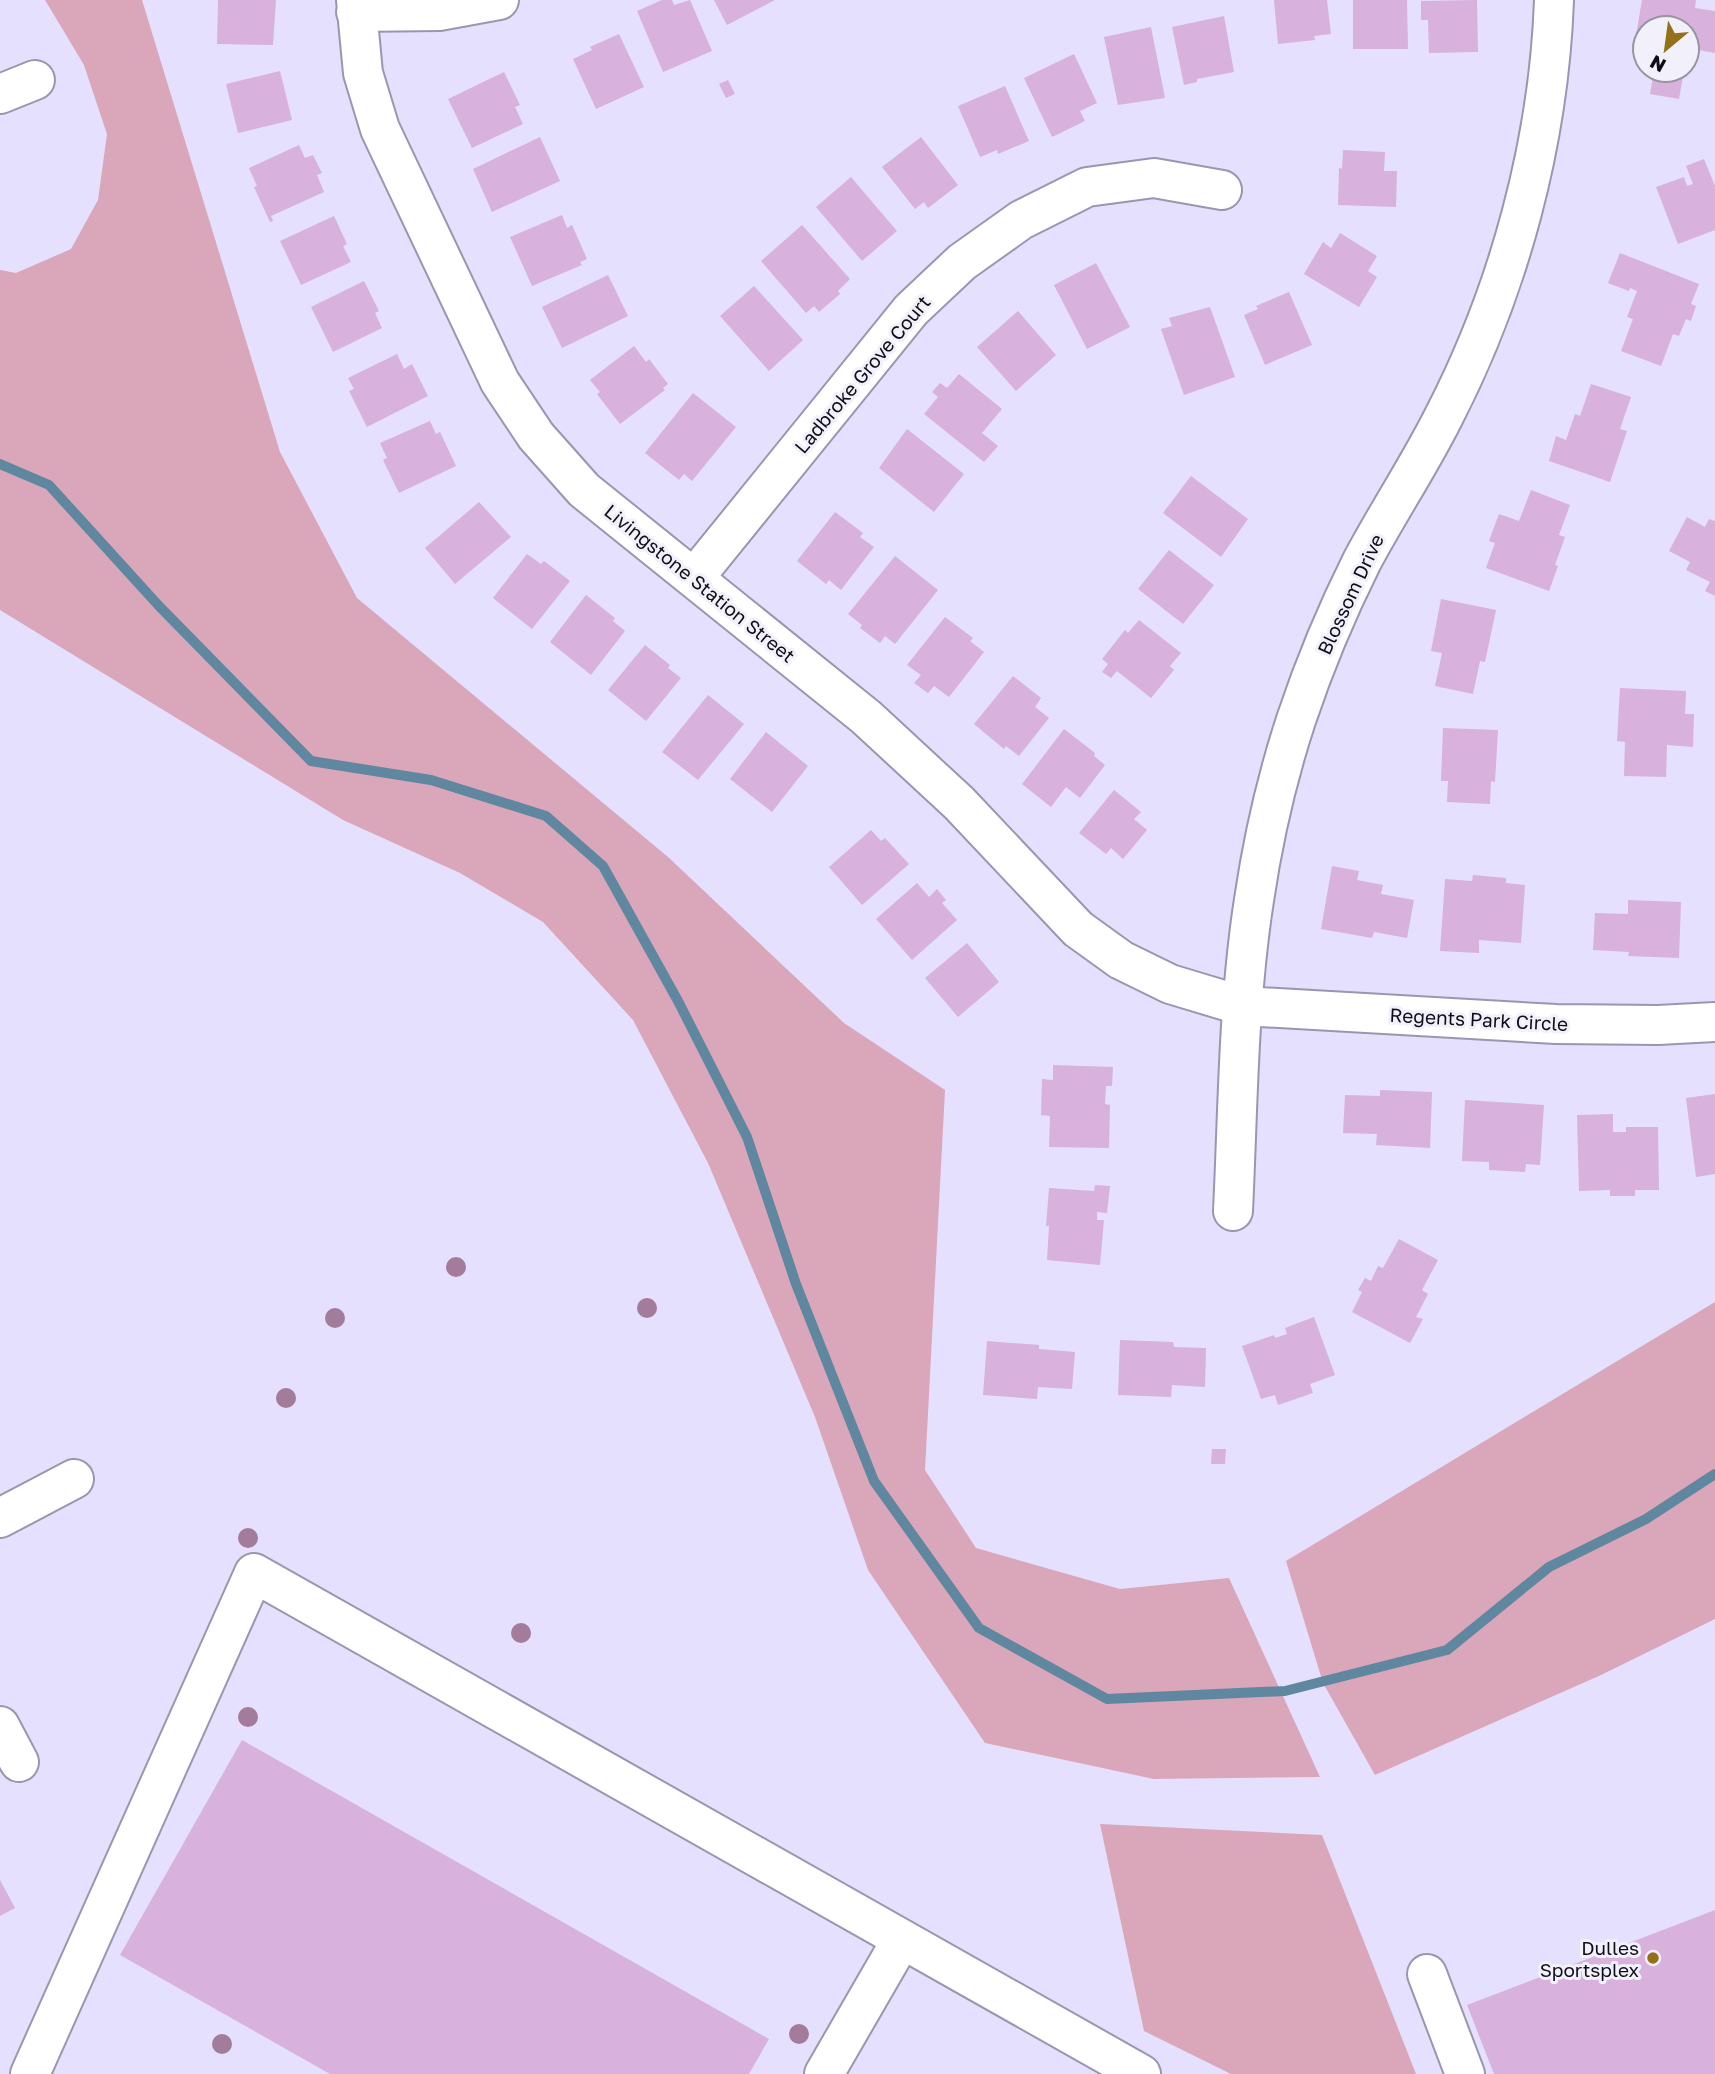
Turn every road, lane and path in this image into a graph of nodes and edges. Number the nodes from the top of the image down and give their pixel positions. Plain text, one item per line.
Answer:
1 (499, 0) edge
2 (1554, 0) edge
3 (356, 6) edge
4 (34, 79) dead end
5 (0, 94) edge
6 (1222, 190) dead end
7 (694, 578) junction
8 (1243, 1006) junction
9 (1715, 1022) edge
10 (1233, 1212) dead end
11 (74, 1479) dead end
12 (0, 1518) edge
13 (0, 1726) edge
14 (19, 1762) dead end
15 (902, 1939) junction
16 (1427, 1974) dead end
17 (30, 2074) edge
18 (824, 2074) edge
19 (1141, 2074) edge
20 (1465, 2074) edge

1 - 3 street
2 - 8 street, Blossom Drive
3 - 7 street, Livingstone Station Street
4 - 5 street
6 - 7 street, Ladbroke Grove Court
7 - 8 street, Livingstone Station Street
8 - 9 street, Regents Park Circle
8 - 10 street, Blossom Drive
11 - 12 street
13 - 14 street
15 - 17 street
15 - 18 street
15 - 19 street
16 - 20 street

